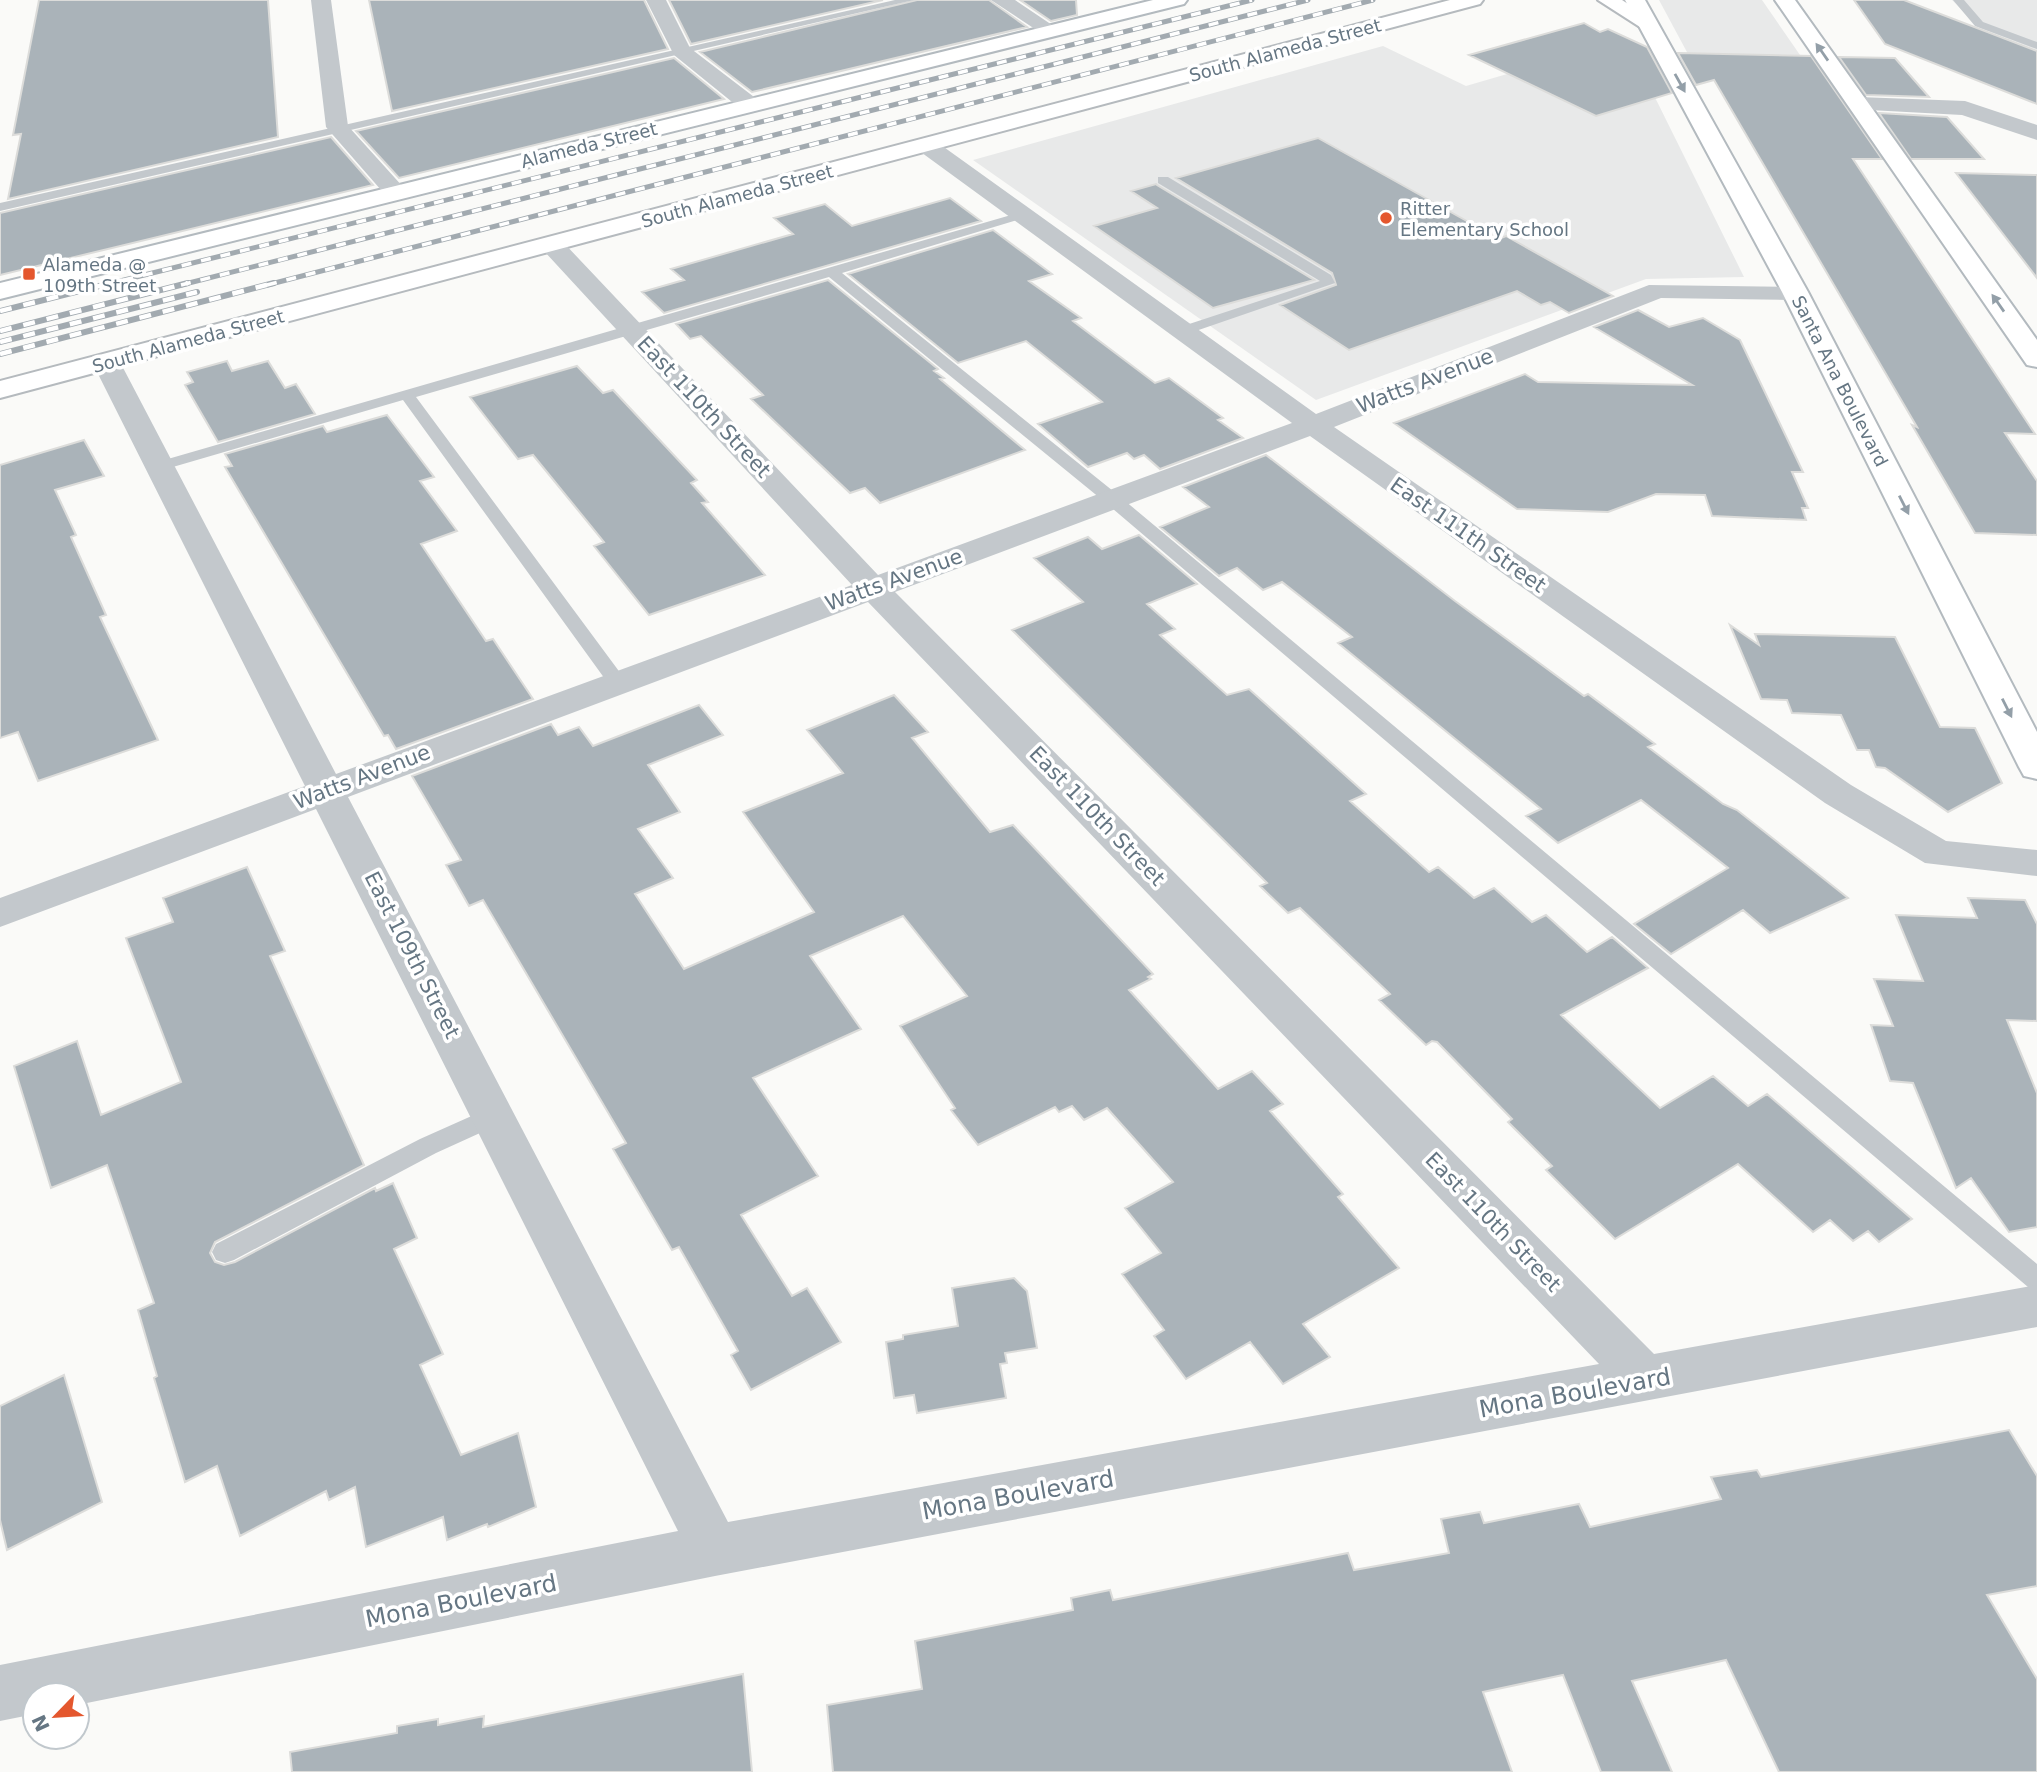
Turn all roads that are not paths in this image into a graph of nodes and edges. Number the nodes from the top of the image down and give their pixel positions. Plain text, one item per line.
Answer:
1 (321, 0) edge
2 (656, 0) edge
3 (909, 0) edge
4 (1000, 0) edge
5 (1177, 0) edge
6 (1473, 0) edge
7 (1608, 0) edge
8 (1634, 0) edge
9 (1785, 0) edge
10 (1958, 0) edge
11 (1647, 23) junction
12 (1051, 31) junction
13 (2037, 46) edge
14 (681, 51) junction
15 (1858, 104) junction
16 (750, 106) junction
17 (339, 131) junction
18 (2037, 133) edge
19 (926, 145) junction
20 (1163, 180) dead end
21 (396, 193) junction
22 (0, 207) edge
23 (1023, 216) junction
24 (553, 246) junction
25 (831, 271) junction
26 (0, 290) edge
27 (1795, 292) junction
28 (632, 330) junction
29 (1182, 331) junction
30 (2037, 359) edge
31 (106, 362) junction
32 (0, 390) edge
33 (407, 395) junction
34 (1313, 425) junction
35 (160, 466) junction
36 (1112, 499) junction
37 (873, 588) junction
38 (617, 682) junction
39 (2037, 767) edge
40 (328, 790) junction
41 (2037, 863) edge
42 (0, 913) edge
43 (494, 1116) junction
44 (225, 1252) dead end
45 (2037, 1279) edge
46 (2037, 1306) edge
47 (1647, 1380) junction
48 (715, 1550) junction
49 (0, 1693) edge

1 - 17 street
2 - 14 street
3 - 14 lane
4 - 12 street
5 - 12 street, Alameda Street
6 - 19 street, South Alameda Street
7 - 11 street
8 - 11 street, Santa Ana Boulevard
15 -> 9 street
10 - 13 lane
11 -> 27 street, Santa Ana Boulevard
12 - 16 street, Alameda Street
14 - 16 street
14 - 17 lane
15 - 18 street
30 -> 15 street
16 - 21 street, Alameda Street
17 - 21 street
17 - 22 lane
19 - 23 street, East 111th Street
19 - 24 street, South Alameda Street
20 - 29 lane
21 - 26 street, Alameda Street
23 - 25 lane
23 - 29 street, East 111th Street
24 - 28 street, East 110th Street
24 - 31 street, South Alameda Street
25 - 28 lane
25 - 36 lane
27 - 34 street, Watts Avenue
27 -> 39 street, Santa Ana Boulevard
28 - 33 lane
28 - 37 street, East 110th Street
29 - 34 street, East 111th Street
31 - 32 street, South Alameda Street
31 - 35 street, East 109th Street
33 - 35 lane
33 - 38 lane
34 - 36 street, Watts Avenue
34 - 41 street, East 111th Street
35 - 40 street, East 109th Street
36 - 37 street, Watts Avenue
36 - 45 lane
37 - 38 street, Watts Avenue
37 - 47 street, East 110th Street
38 - 40 street, Watts Avenue
40 - 42 street, Watts Avenue
40 - 43 street, East 109th Street
43 - 44 lane
43 - 48 street, East 109th Street
46 - 47 street, Mona Boulevard
47 - 48 street, Mona Boulevard
48 - 49 street, Mona Boulevard

